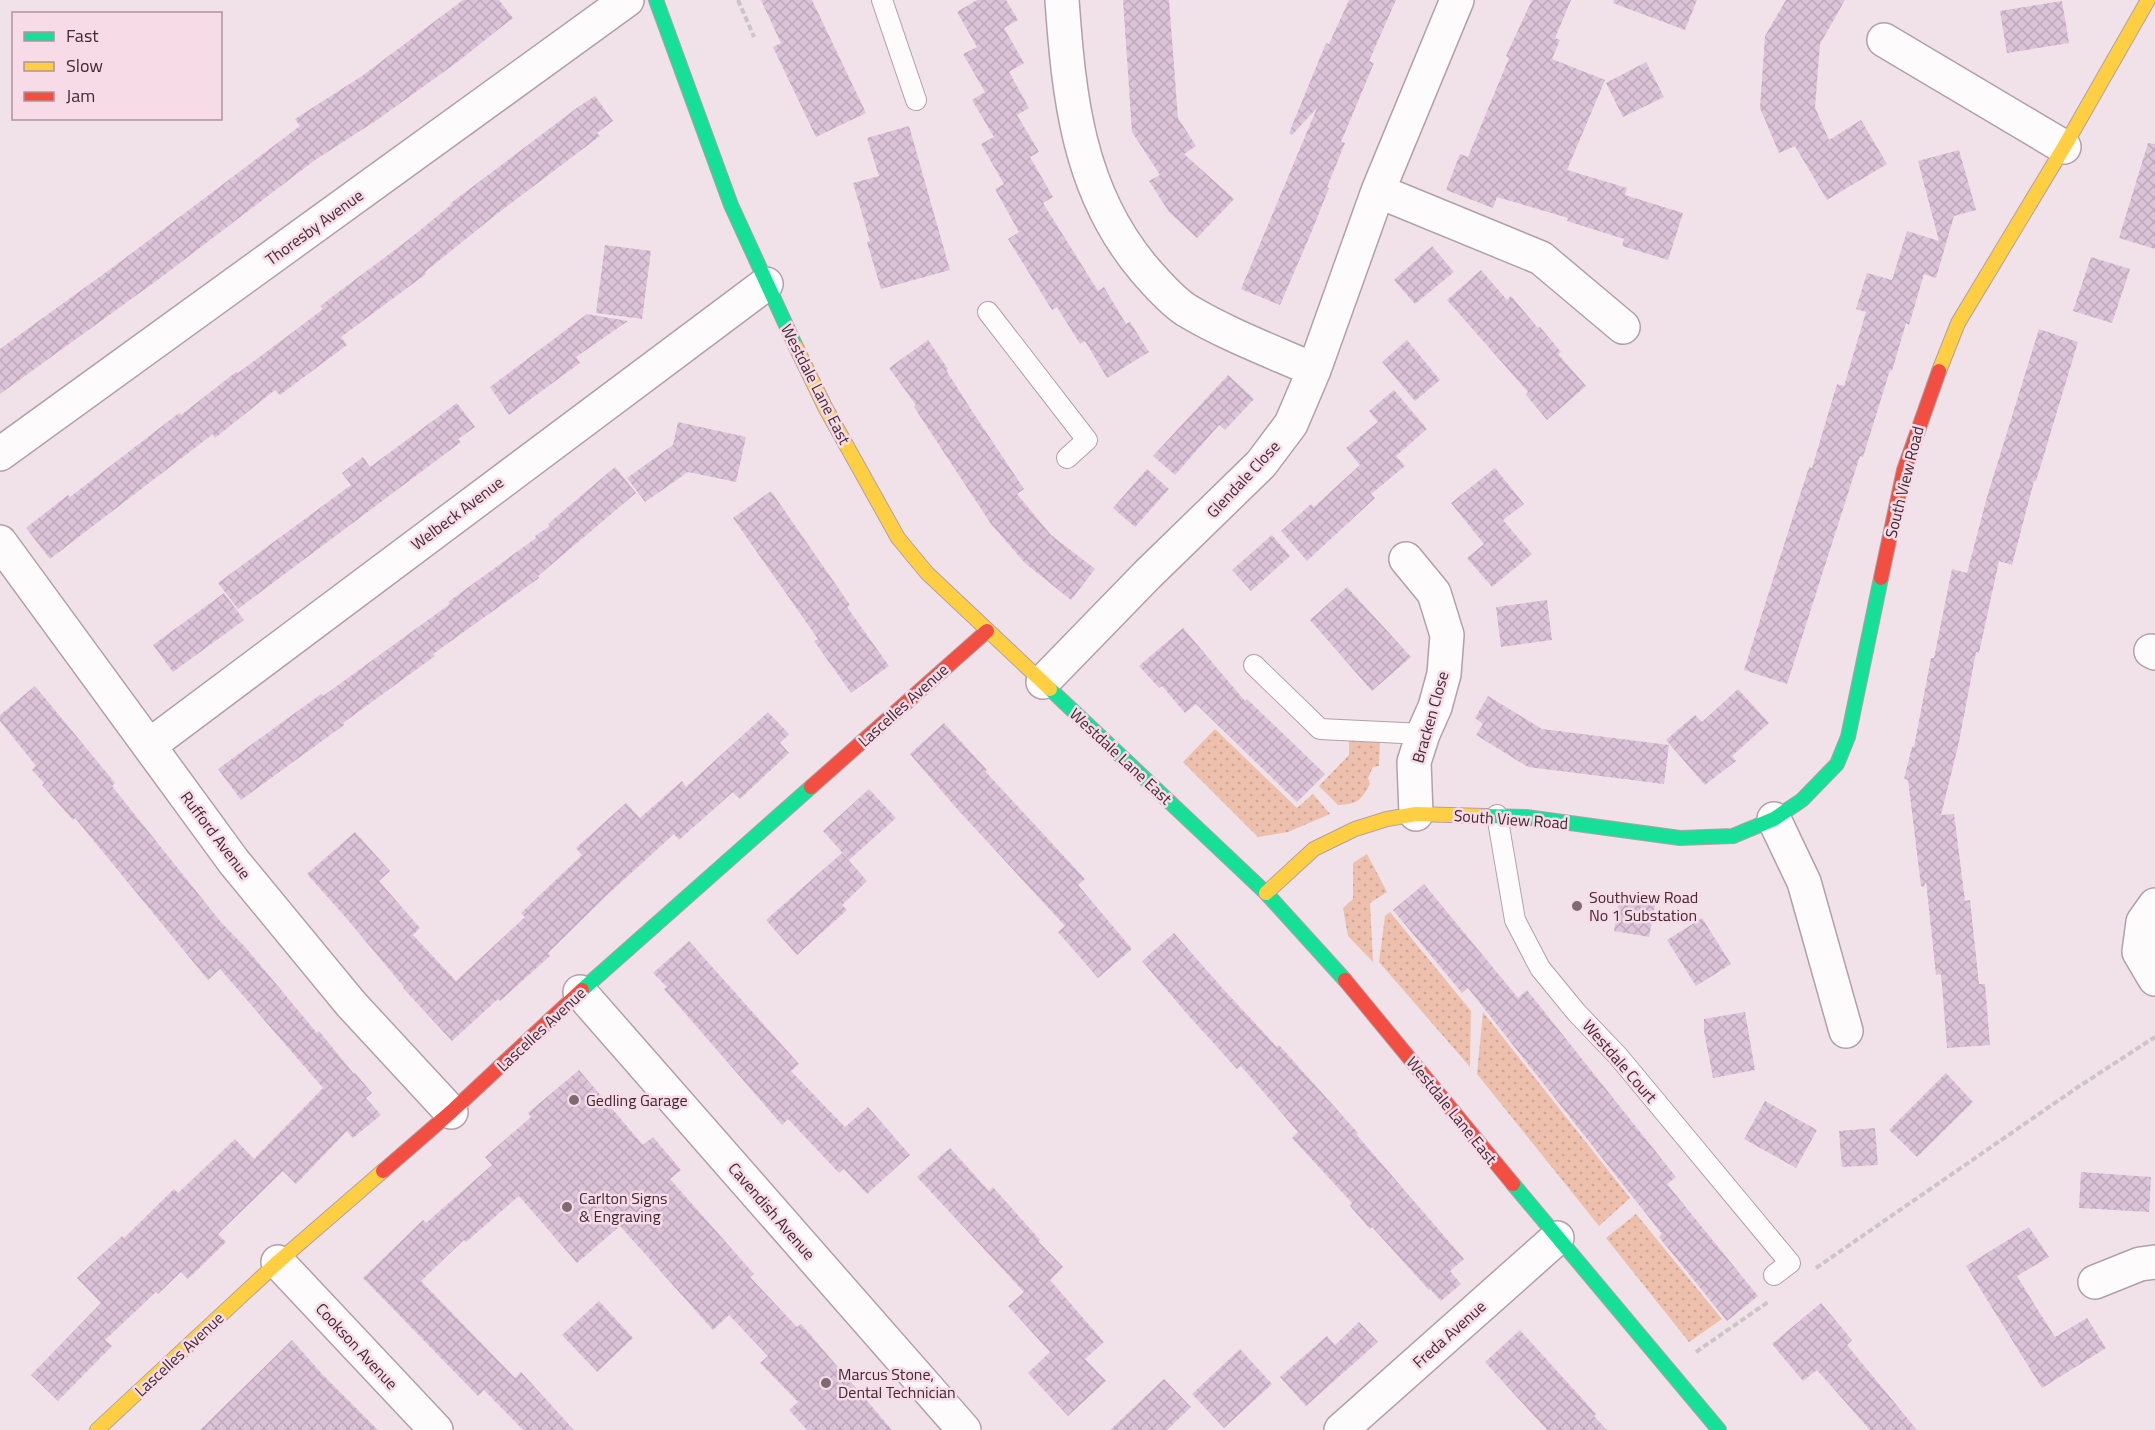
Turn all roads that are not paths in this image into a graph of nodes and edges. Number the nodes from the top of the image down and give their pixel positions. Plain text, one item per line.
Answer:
1 (627, 0) edge
2 (656, 0) edge
3 (882, 0) edge
4 (1062, 0) edge
5 (1457, 0) edge
6 (2148, 0) edge
7 (1884, 40) dead end
8 (916, 100) dead end
9 (2064, 147) junction
10 (1378, 191) junction
11 (766, 284) junction
12 (988, 312) dead end
13 (1623, 327) dead end
14 (1314, 370) junction
15 (0, 454) edge
16 (1067, 458) dead end
17 (0, 542) edge
18 (1406, 559) dead end
19 (987, 631) junction
20 (1254, 665) dead end
21 (1043, 682) junction
22 (1423, 734) junction
23 (150, 745) junction
24 (1416, 814) junction
25 (1497, 815) junction
26 (1774, 819) junction
27 (1266, 893) junction
28 (2155, 905) edge
29 (2155, 979) edge
30 (580, 992) junction
31 (1846, 1031) dead end
32 (451, 1112) junction
33 (1557, 1238) junction
34 (278, 1262) junction
35 (2155, 1262) edge
36 (1774, 1275) dead end
37 (2096, 1282) dead end
38 (97, 1430) edge
39 (436, 1430) edge
40 (964, 1430) edge
41 (1341, 1430) edge
42 (1719, 1430) edge

1 - 15 street, Thoresby Avenue
2 - 11 street, Westdale Lane East
3 - 8 lane
4 - 14 street
5 - 10 street, Glendale Close
6 - 9 street, South View Road
7 - 9 street
9 - 26 street, South View Road
10 - 13 street
10 - 14 street, Glendale Close
11 - 19 street, Westdale Lane East
11 - 23 street, Welbeck Avenue
12 - 16 lane
14 - 21 street, Glendale Close
17 - 23 street, Rufford Avenue
18 - 22 street, Bracken Close
19 - 21 street, Westdale Lane East
19 - 30 street, Lascelles Avenue
20 - 22 lane
21 - 27 street, Westdale Lane East
22 - 24 street, Bracken Close
23 - 32 street, Rufford Avenue
24 - 25 street, South View Road
24 - 27 street, South View Road
25 - 26 street, South View Road
25 - 36 lane, Westdale Court
26 - 31 street
27 - 33 street, Westdale Lane East
28 - 29 street
30 - 32 street, Lascelles Avenue
30 - 40 street, Cavendish Avenue
32 - 34 street, Lascelles Avenue
33 - 41 street, Freda Avenue
33 - 42 street, Westdale Lane East
34 - 38 street, Lascelles Avenue
34 - 39 street, Cookson Avenue
35 - 37 street

